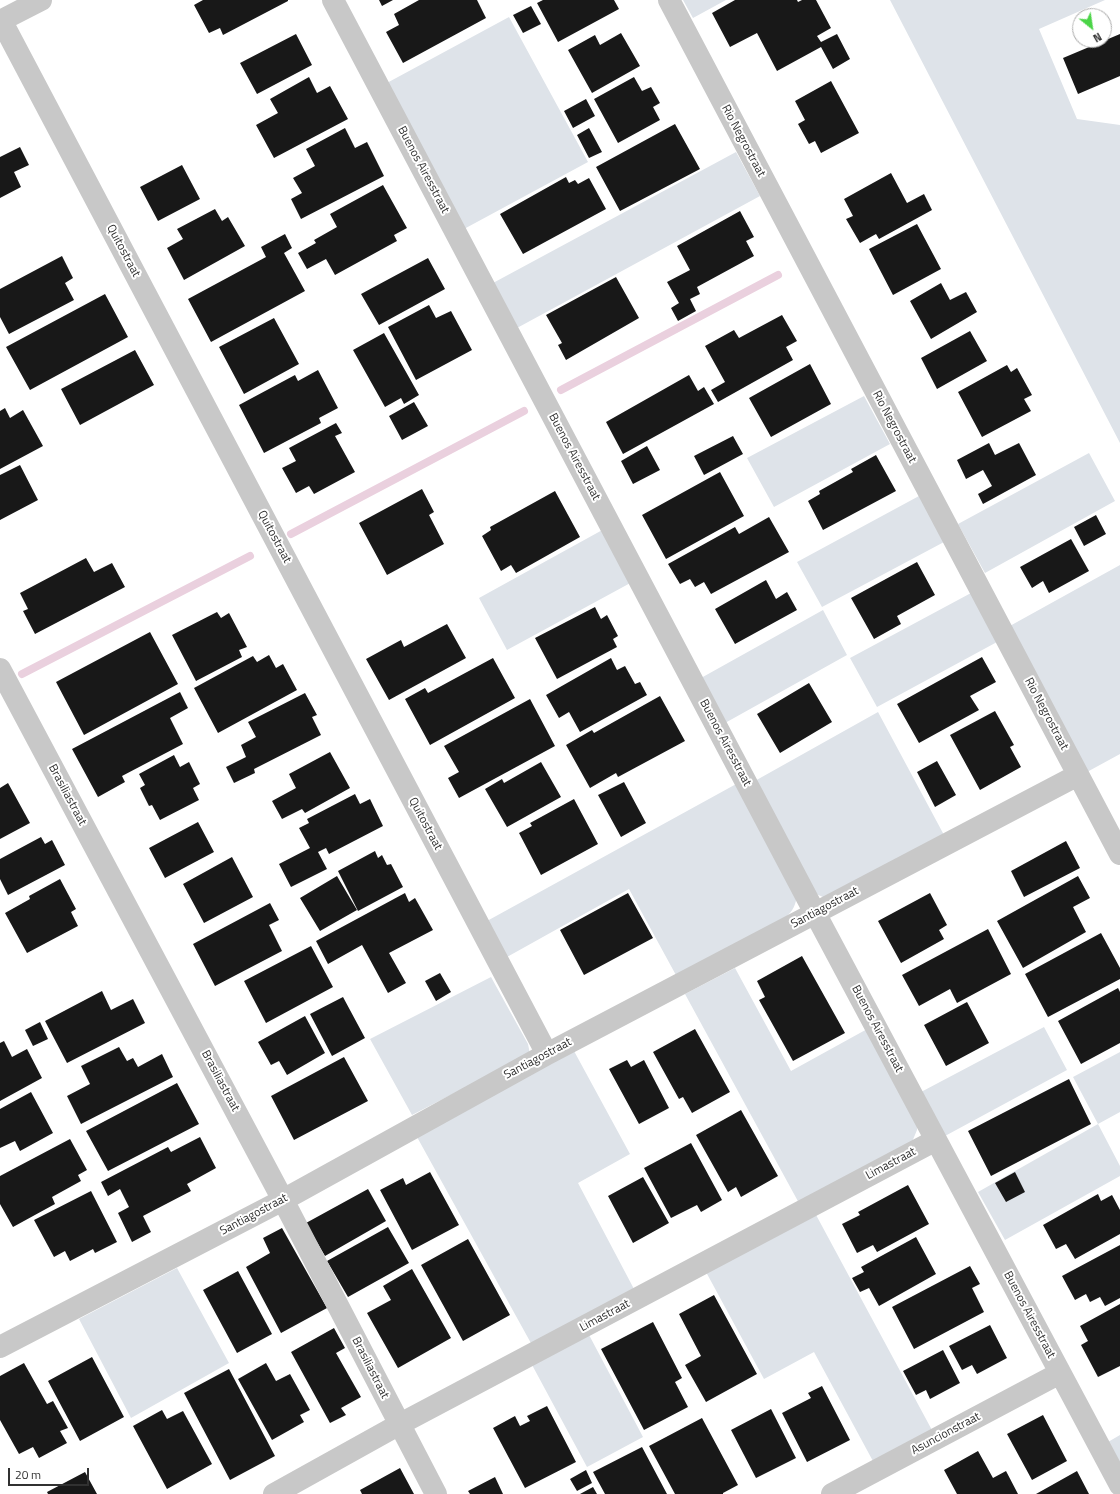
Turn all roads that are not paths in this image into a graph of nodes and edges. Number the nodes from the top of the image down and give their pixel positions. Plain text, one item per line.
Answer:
1 (41, 0) edge
2 (333, 0) edge
3 (669, 0) edge
4 (0, 20) edge
5 (0, 669) edge
6 (1078, 775) junction
7 (1120, 854) edge
8 (815, 913) junction
9 (547, 1054) junction
10 (936, 1140) junction
11 (283, 1200) junction
12 (3, 1338) edge
13 (1060, 1373) junction
14 (400, 1424) junction
15 (1120, 1485) edge
16 (274, 1494) edge
17 (436, 1494) edge
18 (832, 1494) edge

1 - 4 street
2 - 8 street, Buenos Airesstraat
3 - 6 street, Rio Negrostraat
4 - 9 street, Quitostraat
5 - 11 street, Brasiliastraat
6 - 7 street, Rio Negrostraat
6 - 8 street, Santiagostraat
8 - 9 street, Santiagostraat
8 - 10 street, Buenos Airesstraat
9 - 11 street, Santiagostraat
10 - 13 street, Buenos Airesstraat
10 - 14 street, Limastraat
11 - 12 street, Santiagostraat
11 - 14 street, Brasiliastraat
13 - 15 street, Buenos Airesstraat
13 - 18 street, Asuncionstraat
14 - 16 street, Limastraat
14 - 17 street, Brasiliastraat

